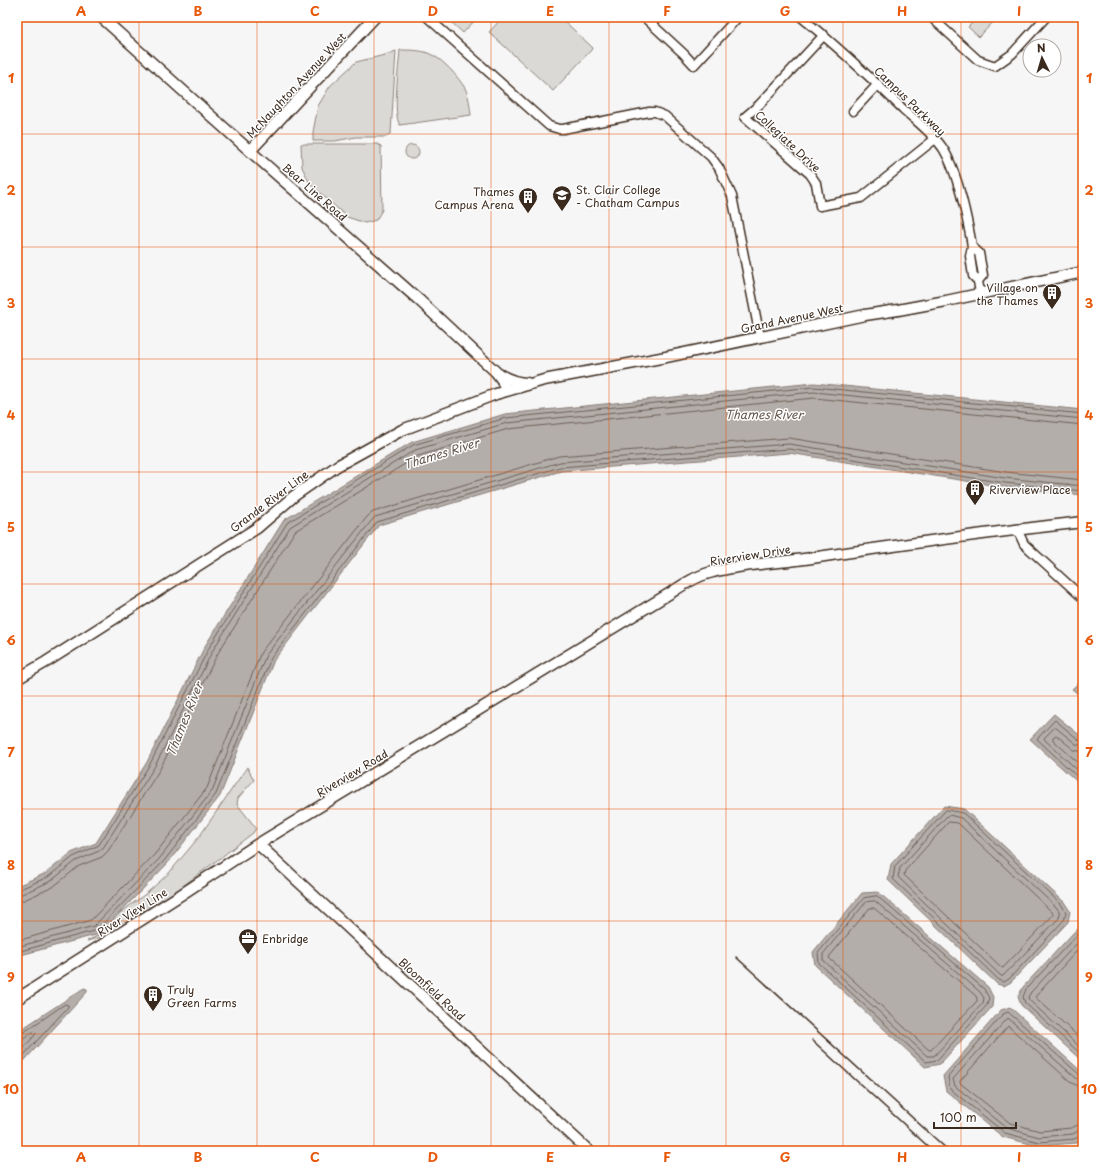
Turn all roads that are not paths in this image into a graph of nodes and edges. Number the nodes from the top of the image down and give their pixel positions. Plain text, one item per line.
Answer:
1 (101, 17) edge
2 (375, 17) edge
3 (427, 17) edge
4 (644, 17) edge
5 (738, 17) edge
6 (801, 17) edge
7 (931, 17) edge
8 (1046, 17) edge
9 (824, 35) junction
10 (878, 84) junction
11 (854, 111) dead end
12 (935, 139) junction
13 (250, 151) junction
14 (1083, 272) edge
15 (980, 293) junction
16 (760, 337) junction
17 (496, 372) junction
18 (537, 382) junction
19 (506, 391) junction
20 (1083, 522) edge
21 (1017, 529) junction
22 (1083, 598) edge
23 (17, 679) edge
24 (459, 722) joint
25 (258, 844) junction
26 (17, 999) edge
27 (589, 1151) edge

1 - 13 main road, Bear Line Road
2 - 13 main road, McNaughton Avenue West
3 - 16 street
4 - 5 street
6 - 9 street, Campus Parkway
7 - 8 street
9 - 10 street, Campus Parkway
9 - 12 street, Collegiate Drive
10 - 11 street
10 - 12 street, Campus Parkway
12 - 15 street, Campus Parkway
13 - 17 main road, Bear Line Road
14 - 15 main road, Grand Avenue West
15 - 16 main road, Grand Avenue West
16 - 18 main road, Grand Avenue West
17 - 18 main road
17 - 19 main road, Bear Line Road
18 - 19 main road, Grand Avenue West
19 - 23 main road, Grande River Line
20 - 21 main road, Riverview Drive
21 - 22 street
21 - 24 main road, Riverview Drive
24 - 25 main road, Riverview Road
25 - 26 main road, River View Line
25 - 27 main road, Bloomfield Road

